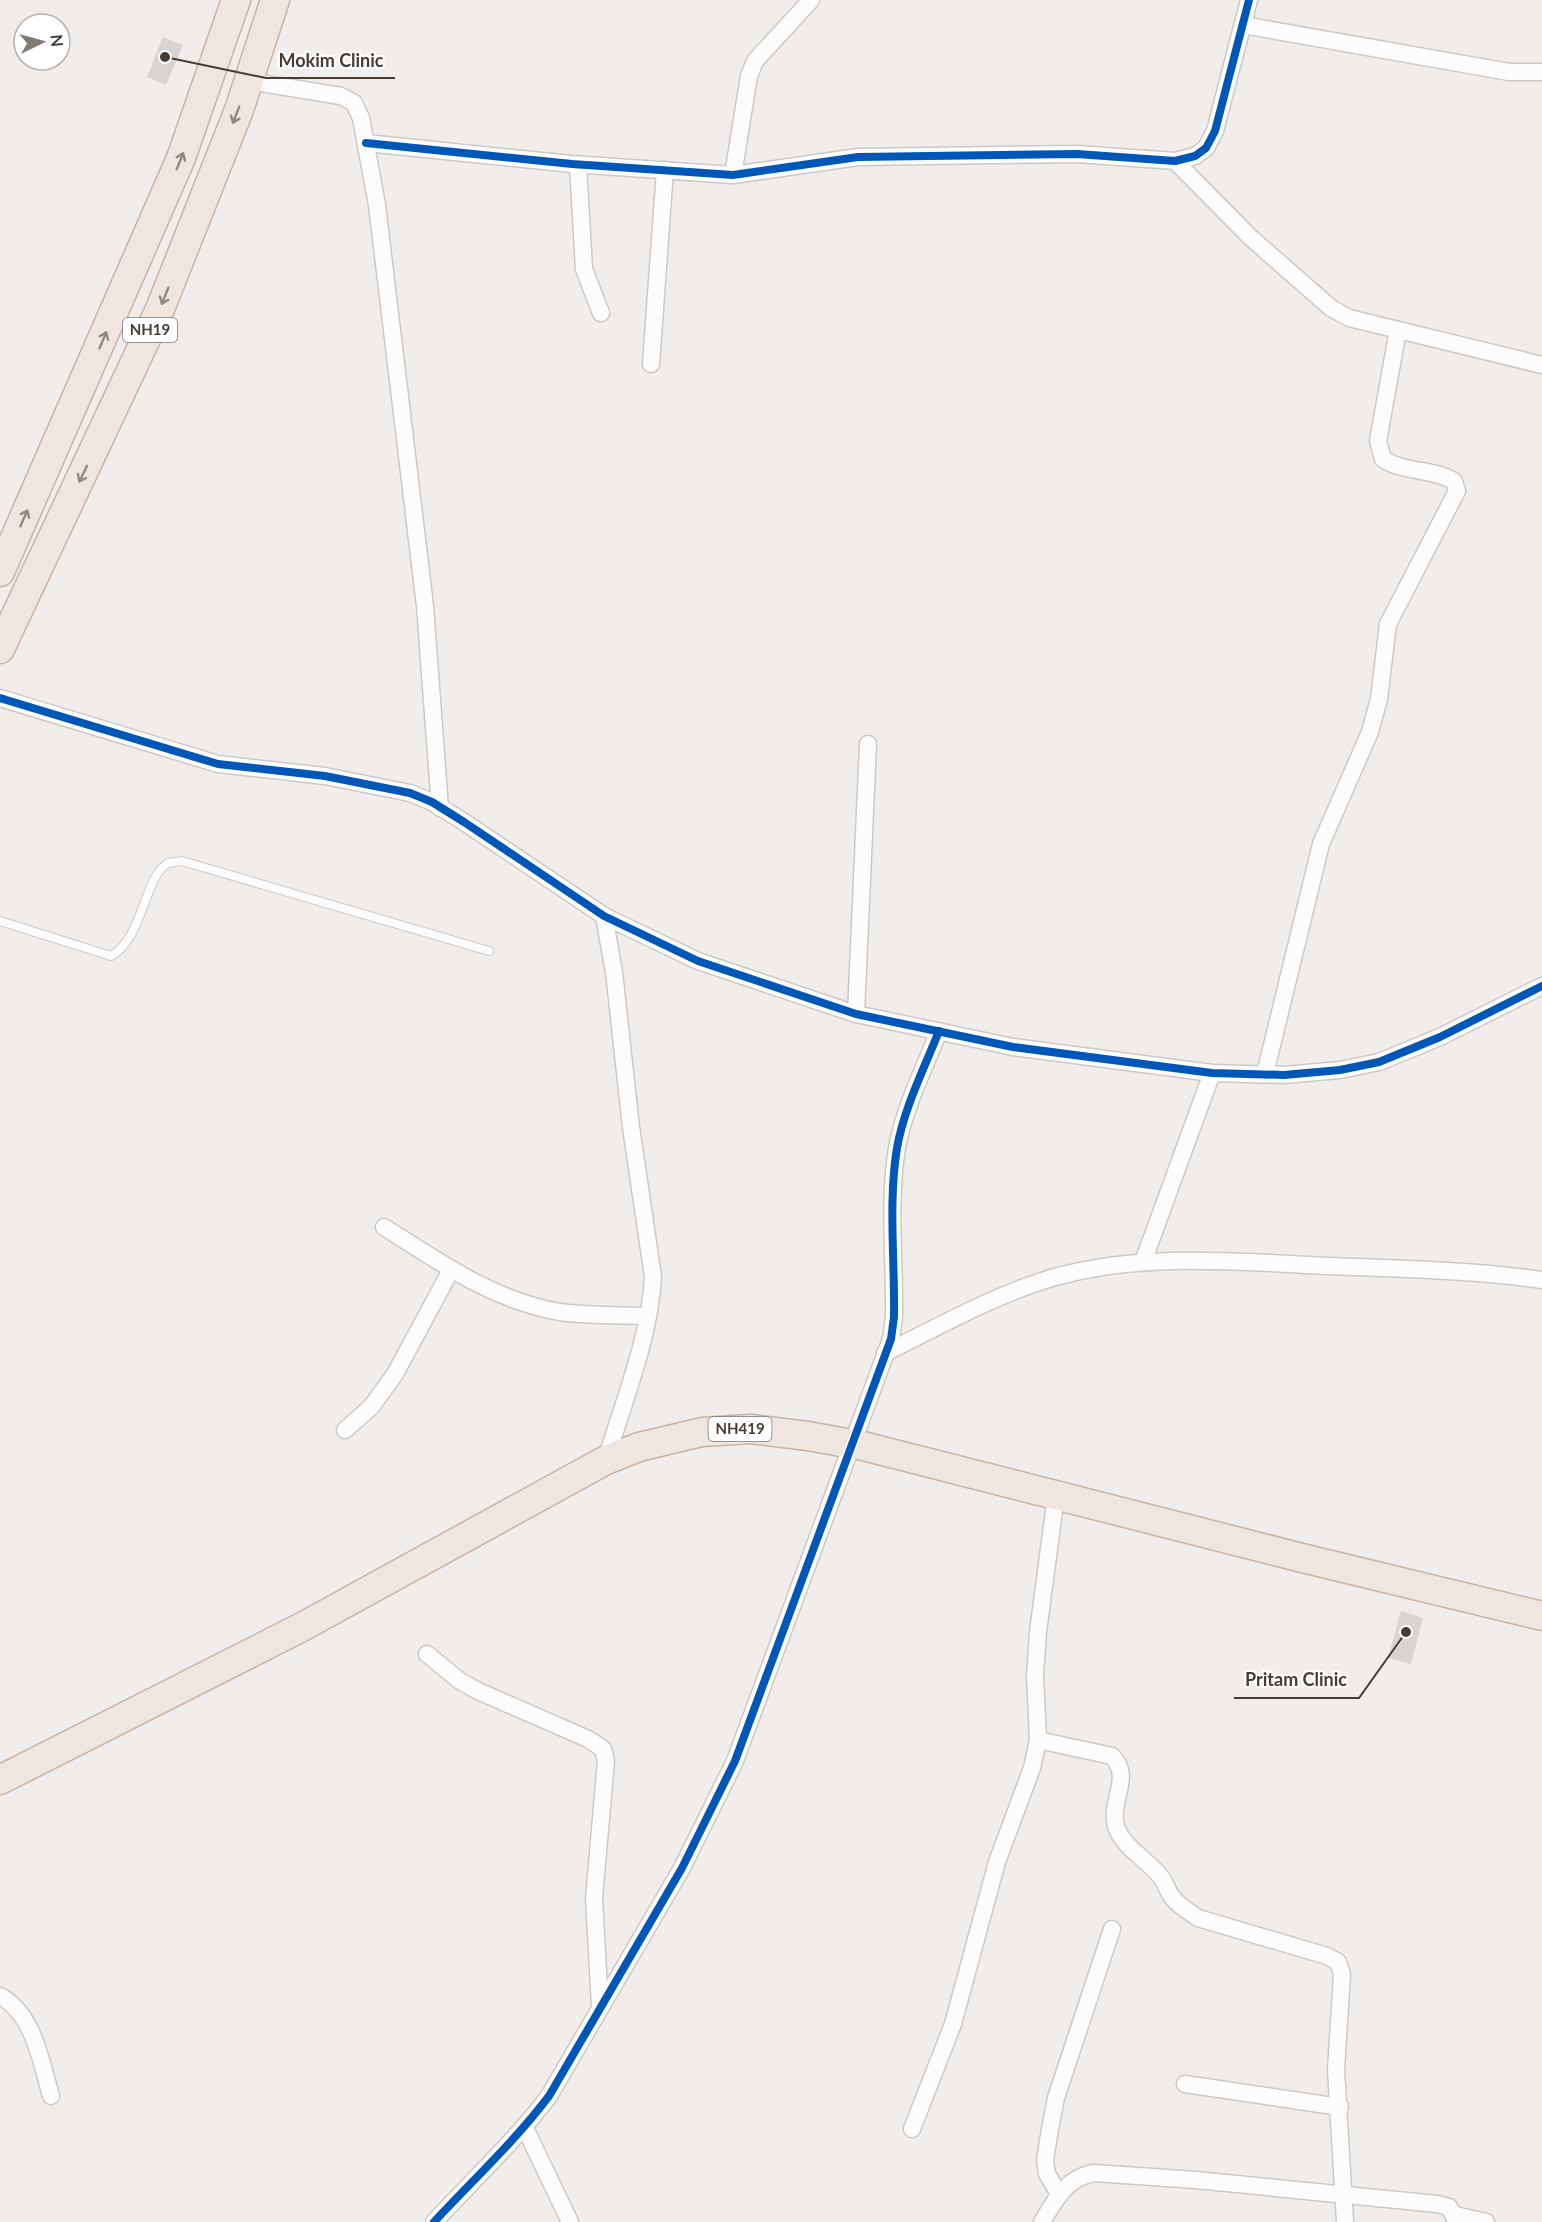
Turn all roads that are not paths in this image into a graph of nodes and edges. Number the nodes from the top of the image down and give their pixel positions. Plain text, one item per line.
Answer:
1 (236, 0) edge
2 (275, 0) edge
3 (811, 0) edge
4 (1249, 0) edge
5 (1243, 25) junction
6 (1542, 72) edge
7 (249, 81) junction
8 (366, 143) junction
9 (1175, 161) junction
10 (578, 165) junction
11 (665, 170) junction
12 (733, 175) junction
13 (601, 313) dead end
14 (1398, 330) junction
15 (651, 364) dead end
16 (1542, 364) edge
17 (0, 572) edge
18 (0, 649) edge
19 (0, 699) edge
20 (868, 744) dead end
21 (440, 807) junction
22 (604, 916) junction
23 (0, 921) edge
24 (489, 951) dead end
25 (1542, 986) edge
26 (856, 1014) junction
27 (939, 1031) junction
28 (1212, 1073) junction
29 (1265, 1074) junction
30 (384, 1227) dead end
31 (1143, 1262) junction
32 (451, 1270) junction
33 (1542, 1280) edge
34 (647, 1316) junction
35 (885, 1353) junction
36 (345, 1430) dead end
37 (853, 1444) junction
38 (606, 1461) junction
39 (1056, 1496) junction
40 (1542, 1616) edge
41 (427, 1654) dead end
42 (1038, 1740) junction
43 (0, 1780) edge
44 (1112, 1929) dead end
45 (0, 1996) edge
46 (600, 2006) junction
47 (1185, 2084) dead end
48 (51, 2096) dead end
49 (1340, 2107) junction
50 (525, 2128) junction
51 (912, 2129) dead end
52 (1059, 2194) junction
53 (1344, 2195) junction
54 (1456, 2218) edge
55 (434, 2222) edge
56 (570, 2222) edge
57 (1042, 2222) edge
58 (1345, 2222) edge
59 (1486, 2222) edge

17 -> 1 highway, NH19
2 - 7 highway, NH19
3 - 12 street
4 - 5 street
5 - 6 street
5 - 9 street
7 - 8 street
7 -> 18 highway, NH19
8 - 10 street
8 - 21 street
9 - 12 street
9 - 14 street
10 - 11 street
10 - 13 street
11 - 12 street
11 - 15 street
14 - 16 street
14 - 29 street
19 - 21 street
20 - 26 street
21 - 22 street
22 - 26 street
22 - 34 street
23 - 24 lane
25 - 29 street
26 - 27 street
27 - 28 street
27 - 35 street
28 - 29 street
28 - 31 street
30 - 32 street
31 - 33 street
31 - 35 street
32 - 34 street
32 - 36 street
34 - 38 street
35 - 37 street
37 - 38 highway, NH419
37 - 39 highway, NH419
37 - 46 street
38 - 43 highway, NH419
39 - 40 highway, NH419
39 - 42 street
41 - 46 street
42 - 49 street
42 - 51 street
44 - 52 street
45 - 48 street
46 - 50 street
47 - 49 street
49 - 53 street
50 - 55 street
50 - 56 street
52 - 53 street
52 - 57 street
53 - 54 street
53 - 58 street
54 - 59 street

